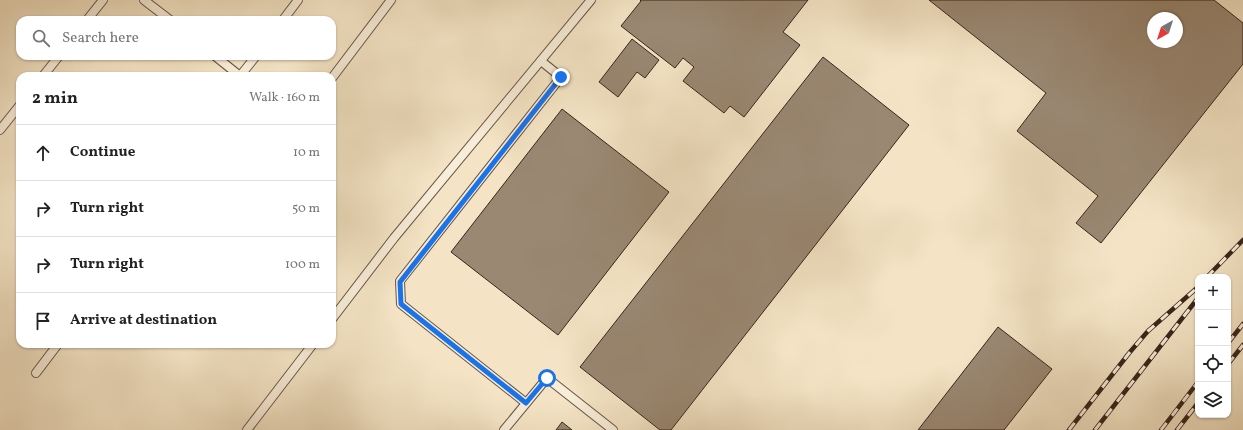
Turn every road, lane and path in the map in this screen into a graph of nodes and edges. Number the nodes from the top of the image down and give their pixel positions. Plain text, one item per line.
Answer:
1 (103, 0) edge
2 (144, 0) edge
3 (298, 0) edge
4 (391, 0) edge
5 (592, 0) edge
6 (90, 16) edge
7 (165, 16) edge
8 (286, 16) edge
9 (56, 60) edge
10 (220, 60) edge
11 (253, 60) edge
12 (540, 61) junction
13 (46, 72) edge
14 (236, 72) edge
15 (244, 72) edge
16 (336, 73) edge
17 (16, 113) edge
18 (0, 130) edge
19 (336, 314) edge
20 (55, 348) edge
21 (310, 348) edge
22 (36, 373) dead end
23 (526, 403) junction
24 (247, 430) edge
25 (504, 430) edge
26 (613, 430) edge

1 - 6 lane
2 - 7 lane
3 - 8 lane
4 - 16 lane
5 - 12 lane
9 - 13 lane
10 - 14 lane
11 - 15 lane
12 - 19 lane
12 - 23 lane
17 - 18 lane
20 - 22 lane
21 - 24 lane
23 - 25 lane
23 - 26 lane

